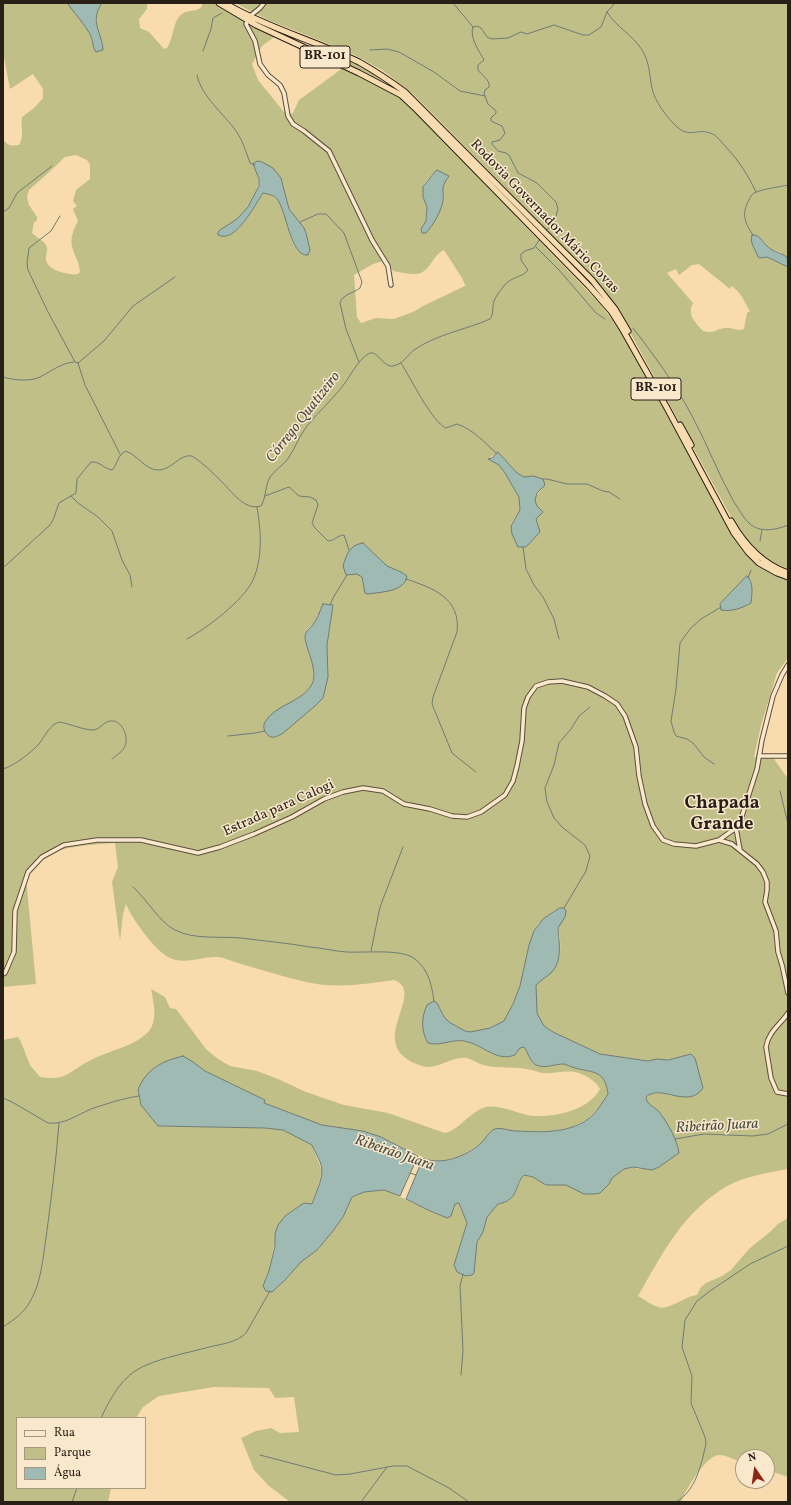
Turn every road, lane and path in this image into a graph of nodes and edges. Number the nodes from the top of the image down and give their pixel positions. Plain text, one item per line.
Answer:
1 (219, 3) edge
2 (225, 3) edge
3 (264, 3) edge
4 (248, 18) junction
5 (390, 286) dead end
6 (788, 573) edge
7 (788, 577) edge
8 (788, 666) edge
9 (759, 756) junction
10 (788, 756) edge
11 (736, 828) junction
12 (719, 840) junction
13 (740, 851) junction
14 (3, 974) edge
15 (788, 993) edge
16 (788, 1013) edge
17 (788, 1094) edge

1 - 4 highway, Rodovia Governador Mário Covas / BR-101
2 - 4 highway, Rodovia Governador Mário Covas / BR-101
3 - 4 street
4 - 5 street
4 - 6 highway, Rodovia Governador Mário Covas / BR-101
4 - 7 highway, Rodovia Governador Mário Covas / BR-101
8 - 9 street
9 - 10 street
9 - 11 street
11 - 12 street, Estrada para Calogi
11 - 13 street
12 - 13 street
12 - 14 street, Estrada para Calogi
13 - 15 street
16 - 17 street

